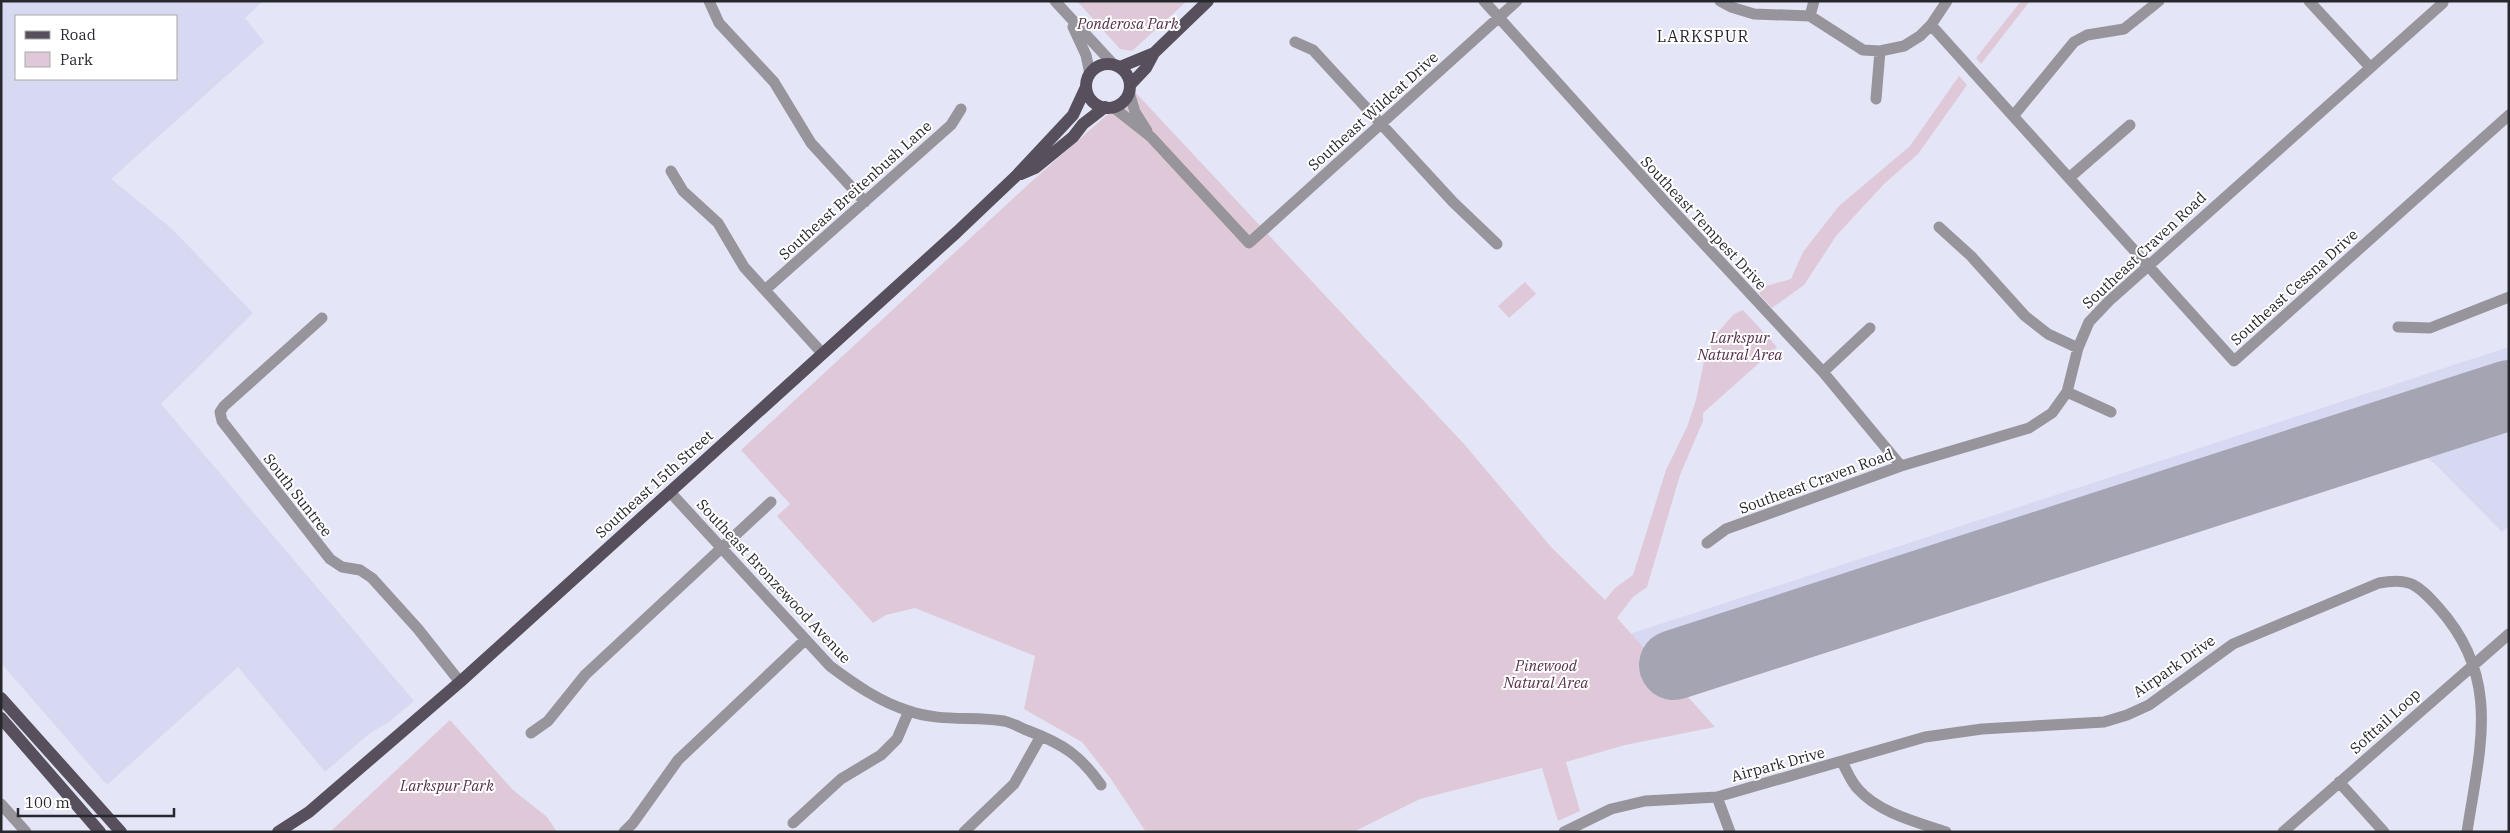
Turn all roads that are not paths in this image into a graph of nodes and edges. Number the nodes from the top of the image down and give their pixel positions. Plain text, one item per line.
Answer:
1 (709, 1) edge
2 (1055, 1) edge
3 (1208, 1) edge
4 (1484, 1) edge
5 (1517, 1) edge
6 (1720, 1) edge
7 (1814, 1) edge
8 (1947, 1) edge
9 (2159, 1) edge
10 (2309, 1) edge
11 (2443, 3) dead end
12 (1810, 16) junction
13 (1069, 18) junction
14 (1499, 18) junction
15 (1931, 25) junction
16 (1295, 42) dead end
17 (1880, 51) junction
18 (1154, 53) junction
19 (1116, 66) junction
20 (2370, 67) junction
21 (1090, 74) junction
22 (1086, 87) junction
23 (1129, 89) junction
24 (1876, 99) dead end
25 (1109, 107) junction
26 (961, 109) dead end
27 (2014, 115) junction
28 (2509, 115) edge
29 (1382, 124) junction
30 (2130, 125) dead end
31 (1151, 137) junction
32 (671, 171) dead end
33 (1016, 176) junction
34 (2069, 178) junction
35 (865, 202) junction
36 (1939, 227) dead end
37 (1497, 244) dead end
38 (2148, 265) junction
39 (765, 290) junction
40 (2509, 297) edge
41 (322, 318) dead end
42 (2398, 327) dead end
43 (1870, 328) dead end
44 (2078, 348) junction
45 (822, 353) junction
46 (1823, 372) junction
47 (2068, 392) junction
48 (2111, 412) dead end
49 (1901, 466) junction
50 (670, 492) junction
51 (771, 502) dead end
52 (1707, 543) dead end
53 (722, 549) junction
54 (2509, 634) edge
55 (806, 640) junction
56 (2474, 662) junction
57 (460, 682) junction
58 (1, 698) edge
59 (909, 712) junction
60 (1, 718) edge
61 (531, 733) dead end
62 (1041, 736) junction
63 (1842, 762) junction
64 (2339, 782) junction
65 (1101, 785) dead end
66 (1717, 797) junction
67 (1, 804) edge
68 (309, 812) junction
69 (793, 823) dead end
70 (26, 832) edge
71 (100, 832) edge
72 (121, 832) edge
73 (278, 832) edge
74 (294, 832) edge
75 (624, 832) edge
76 (964, 832) edge
77 (1564, 832) edge
78 (1730, 832) edge
79 (1946, 832) edge
80 (2284, 832) edge
81 (2384, 832) edge
82 (2467, 832) edge

1 - 35 street
2 - 13 street
3 - 18 main road
4 - 14 street, Southeast Tempest Drive
5 - 14 street, Southeast Wildcat Drive
6 - 12 street
7 - 12 street
8 - 15 street
9 - 27 street
10 - 20 street
11 - 20 street, Southeast Craven Road
12 - 17 street
13 - 19 street
13 - 21 street
14 - 29 street, Southeast Wildcat Drive
14 - 46 street, Southeast Tempest Drive
15 - 17 street
15 - 27 street, Southeast Cessna Drive
16 - 29 street
17 - 24 street
18 - 19 main road
18 - 23 main road
19 - 21 main road
19 - 23 main road
20 - 38 street, Southeast Craven Road
21 - 22 main road
22 - 25 main road
22 - 33 main road, Southeast 15th Street
23 - 25 main road
23 - 31 street
25 - 31 street
25 - 33 main road, Southeast 15th Street
26 - 35 street, Southeast Breitenbush Lane
27 - 34 street, Southeast Cessna Drive
28 - 38 street, Southeast Cessna Drive
29 - 31 street, Southeast Wildcat Drive
29 - 37 street
30 - 34 street
32 - 39 street
33 - 45 main road, Southeast 15th Street
34 - 38 street, Southeast Cessna Drive
35 - 39 street, Southeast Breitenbush Lane
36 - 44 street
38 - 44 street, Southeast Craven Road
39 - 45 street
40 - 42 street
41 - 57 street, South Suntree
43 - 46 street
44 - 47 street, Southeast Craven Road
45 - 50 main road, Southeast 15th Street
46 - 49 street, Southeast Tempest Drive
47 - 48 street
47 - 49 street, Southeast Craven Road
49 - 52 street, Southeast Craven Road
50 - 53 street, Southeast Bronzewood Avenue
50 - 57 main road, Southeast 15th Street
51 - 53 street
53 - 55 street, Southeast Bronzewood Avenue
53 - 61 street
54 - 56 street, Softtail Loop
55 - 59 street, Southeast Bronzewood Avenue
55 - 75 street
56 - 63 street, Airpark Drive
56 - 64 street, Softtail Loop
56 - 82 street, Airpark Drive
57 - 68 main road, Southeast 15th Street
58 - 72 main road
59 - 62 street, Southeast Bronzewood Avenue
59 - 69 street
60 - 71 main road
62 - 65 street, Southeast Bronzewood Avenue
62 - 76 street
63 - 66 street, Airpark Drive
63 - 79 street
64 - 80 street, Softtail Loop
64 - 81 street
66 - 77 street, Airpark Drive
66 - 78 street
67 - 70 street
68 - 73 main road, Southeast 15th Street
68 - 74 main road, Southeast 15th Street

